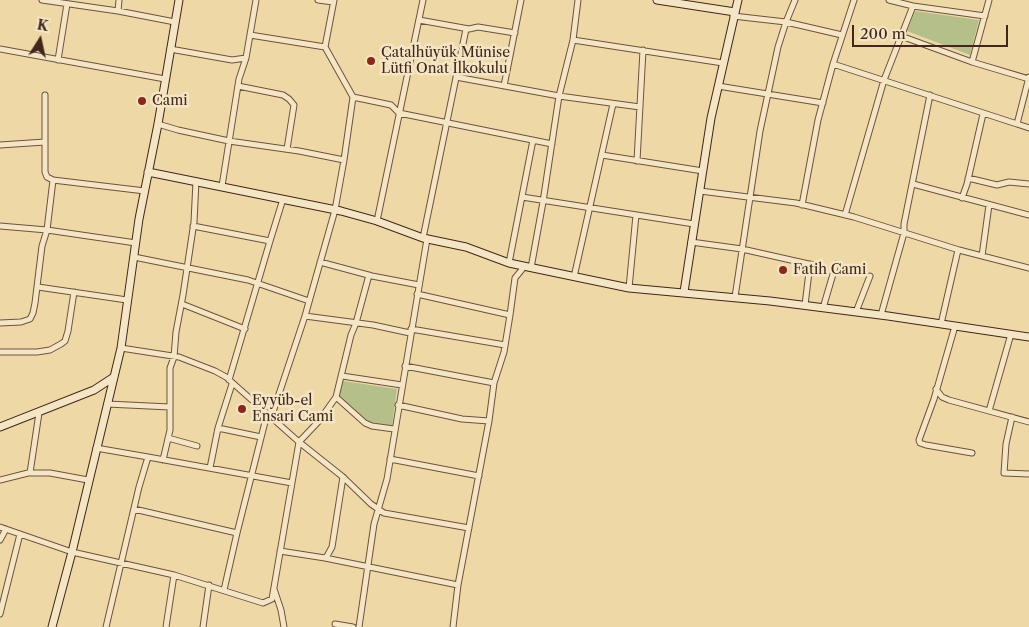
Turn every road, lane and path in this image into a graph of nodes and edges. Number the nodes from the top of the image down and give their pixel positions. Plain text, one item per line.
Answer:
1 (42, 0) edge
2 (119, 0) edge
3 (179, 0) edge
4 (256, 0) edge
5 (318, 0) edge
6 (422, 0) edge
7 (521, 0) edge
8 (578, 0) edge
9 (657, 0) edge
10 (738, 0) edge
11 (795, 0) edge
12 (854, 0) edge
13 (889, 0) edge
14 (989, 0) edge
15 (334, 1) edge
16 (67, 4) junction
17 (912, 6) junction
18 (118, 11) junction
19 (734, 14) junction
20 (985, 16) junction
21 (419, 20) junction
22 (175, 22) junction
23 (786, 22) junction
24 (466, 29) junction
25 (515, 33) junction
26 (250, 35) junction
27 (842, 35) junction
28 (901, 36) junction
29 (574, 40) junction
30 (325, 47) junction
31 (0, 49) edge
32 (170, 49) junction
33 (643, 50) junction
34 (246, 58) junction
35 (58, 60) junction
36 (972, 62) junction
37 (723, 63) junction
38 (833, 64) junction
39 (456, 77) junction
40 (1029, 78) edge
41 (165, 79) junction
42 (884, 80) junction
43 (238, 86) junction
44 (504, 86) junction
45 (718, 86) junction
46 (768, 94) junction
47 (45, 95) dead end
48 (930, 95) junction
49 (559, 96) junction
50 (353, 97) junction
51 (823, 103) junction
52 (613, 104) junction
53 (640, 107) junction
54 (399, 113) junction
55 (983, 114) junction
56 (446, 123) junction
57 (158, 124) junction
58 (1017, 124) junction
59 (1029, 128) edge
60 (533, 140) junction
61 (229, 141) junction
62 (45, 142) junction
63 (552, 144) junction
64 (0, 145) edge
65 (287, 149) junction
66 (602, 156) junction
67 (344, 160) junction
68 (637, 161) junction
69 (703, 171) junction
70 (148, 172) junction
71 (968, 178) junction
72 (53, 180) junction
73 (196, 181) junction
74 (913, 184) junction
75 (1029, 184) edge
76 (222, 186) junction
77 (700, 190) junction
78 (145, 191) junction
79 (750, 196) junction
80 (522, 197) junction
81 (962, 198) junction
82 (282, 199) junction
83 (543, 202) junction
84 (802, 204) junction
85 (989, 206) junction
86 (590, 208) junction
87 (335, 210) junction
88 (636, 215) junction
89 (845, 215) junction
90 (1029, 215) edge
91 (377, 221) junction
92 (694, 224) junction
93 (0, 226) edge
94 (193, 226) junction
95 (47, 230) junction
96 (904, 232) junction
97 (425, 239) junction
98 (270, 241) junction
99 (692, 242) junction
100 (136, 243) junction
101 (742, 249) junction
102 (958, 250) junction
103 (982, 256) junction
104 (134, 257) junction
105 (320, 262) junction
106 (509, 263) junction
107 (810, 264) junction
108 (836, 264) dead end
109 (187, 267) junction
110 (822, 267) dead end
111 (528, 268) junction
112 (1029, 268) edge
113 (369, 275) junction
114 (870, 276) dead end
115 (574, 277) junction
116 (258, 284) junction
117 (419, 285) junction
118 (38, 287) junction
119 (629, 288) junction
120 (74, 292) junction
121 (684, 292) junction
122 (417, 294) junction
123 (735, 297) junction
124 (127, 300) junction
125 (309, 302) junction
126 (182, 304) junction
127 (805, 305) junction
128 (823, 308) junction
129 (856, 312) junction
130 (510, 314) junction
131 (881, 315) junction
132 (305, 316) junction
133 (0, 323) edge
134 (356, 323) junction
135 (941, 324) junction
136 (955, 326) junction
137 (245, 330) junction
138 (411, 331) junction
139 (1011, 334) junction
140 (1029, 337) edge
141 (505, 345) junction
142 (121, 348) junction
143 (0, 352) edge
144 (174, 357) junction
145 (405, 366) junction
146 (342, 376) junction
147 (114, 377) junction
148 (231, 382) junction
149 (494, 383) junction
150 (402, 385) junction
151 (936, 389) junction
152 (336, 397) junction
153 (107, 404) junction
154 (398, 405) junction
155 (170, 407) junction
156 (989, 411) junction
157 (39, 413) junction
158 (269, 416) junction
159 (1012, 417) junction
160 (489, 421) junction
161 (1029, 422) edge
162 (0, 427) edge
163 (218, 428) junction
164 (394, 429) junction
165 (261, 437) junction
166 (168, 438) junction
167 (299, 442) junction
168 (197, 446) dead end
169 (96, 448) junction
170 (972, 453) dead end
171 (148, 457) junction
172 (390, 459) junction
173 (163, 460) junction
174 (210, 468) junction
175 (30, 473) junction
176 (1029, 474) edge
177 (250, 476) junction
178 (479, 476) junction
179 (343, 477) junction
180 (0, 480) edge
181 (88, 480) junction
182 (292, 483) junction
183 (134, 509) junction
184 (377, 509) junction
185 (3, 528) edge
186 (469, 528) junction
187 (237, 533) junction
188 (20, 534) junction
189 (0, 540) edge
190 (280, 551) junction
191 (72, 552) junction
192 (325, 558) junction
193 (122, 563) junction
194 (367, 567) junction
195 (174, 575) junction
196 (208, 585) junction
197 (458, 585) junction
198 (274, 588) junction
199 (224, 590) junction
200 (0, 614) edge
201 (335, 624) dead end
202 (52, 627) edge
203 (106, 627) edge
204 (166, 627) edge
205 (203, 627) edge
206 (284, 627) edge
207 (353, 627) edge
208 (359, 627) edge
209 (453, 627) edge

1 - 16 street
2 - 18 street
3 - 22 street
4 - 26 street
5 - 15 street
6 - 21 street
7 - 25 street
8 - 29 street
9 - 19 street
10 - 19 street
11 - 23 street
12 - 27 street
13 - 17 street
14 - 20 street
15 - 30 street
16 - 18 street
16 - 35 street
17 - 20 street
17 - 28 street
18 - 22 street
19 - 23 street
19 - 37 street
20 - 36 street
21 - 24 street
21 - 54 street
22 - 32 street
23 - 27 street
23 - 46 street
24 - 25 street
24 - 39 street
25 - 44 street
26 - 30 street
26 - 34 street
27 - 38 street
28 - 36 street
28 - 42 street
29 - 33 street
29 - 49 street
30 - 50 street
31 - 35 street
32 - 34 street
32 - 41 street
33 - 37 street
33 - 53 street
34 - 43 street
35 - 41 street
36 - 40 street
37 - 45 street
38 - 42 street
38 - 51 street
39 - 44 street
39 - 56 street
40 - 58 street
41 - 57 street
42 - 48 street
42 - 89 street
43 - 61 street
43 - 65 street
44 - 49 street
45 - 46 street
45 - 69 street
46 - 51 street
46 - 79 street
47 - 62 street
48 - 55 street
48 - 74 street
49 - 52 street
49 - 63 street
50 - 54 street
50 - 67 street
51 - 84 street
52 - 53 street
52 - 66 street
53 - 68 street
54 - 56 street
54 - 91 street
55 - 58 street
55 - 71 street
56 - 60 street
56 - 97 street
57 - 61 street
57 - 70 street
58 - 59 street
60 - 63 street
60 - 80 street
61 - 65 street
61 - 76 street
62 - 64 street
62 - 72 street
63 - 83 street
65 - 67 street
66 - 68 street
66 - 86 street
67 - 87 street
68 - 69 street
69 - 77 street
70 - 73 street
70 - 78 street
71 - 75 street
71 - 81 street
72 - 78 street
72 - 95 street
73 - 76 street
73 - 94 street
74 - 81 street
74 - 96 street
76 - 82 street
77 - 79 street
77 - 92 street
78 - 100 street
79 - 84 street
79 - 101 street
80 - 83 street
80 - 106 street
81 - 85 street
82 - 87 street
82 - 98 street
83 - 86 street
83 - 111 street
84 - 89 street
85 - 90 street
85 - 103 street
86 - 88 street
86 - 115 street
87 - 91 street
87 - 105 street
88 - 92 street
88 - 119 street
89 - 96 street
91 - 97 street
92 - 99 street
93 - 95 street
94 - 98 street
94 - 109 street
95 - 100 street
95 - 118 street
96 - 102 street
96 - 131 street
97 - 106 street
97 - 117 street
98 - 116 street
99 - 101 street
99 - 121 street
100 - 104 street
101 - 107 street
101 - 123 street
102 - 103 street
102 - 135 street
103 - 112 street
104 - 109 street
104 - 124 street
105 - 113 street
105 - 125 street
106 - 111 street
107 - 110 street
107 - 127 street
108 - 128 street
109 - 116 street
109 - 126 street
111 - 115 street
111 - 130 street
113 - 117 street
113 - 134 street
114 - 129 street
115 - 119 street
116 - 125 street
116 - 137 street
117 - 122 street
118 - 120 street
118 - 133 street
119 - 121 street
120 - 124 street
120 - 143 street
121 - 123 street
122 - 130 street
122 - 138 street
123 - 127 street
124 - 142 street
125 - 132 street
126 - 137 street
126 - 144 street
127 - 128 street
128 - 129 street
129 - 131 street
130 - 141 street
131 - 135 street
132 - 134 street
132 - 158 street
134 - 138 street
134 - 146 street
135 - 136 street
136 - 139 street
136 - 151 street
137 - 148 street
138 - 141 street
138 - 145 street
139 - 140 street
139 - 156 street
141 - 149 street
142 - 144 street
142 - 147 street
144 - 148 street
144 - 155 street
145 - 149 street
145 - 150 street
146 - 150 street
146 - 152 street
147 - 153 street
147 - 157 street
148 - 158 street
148 - 163 street
149 - 160 street
150 - 154 street
151 - 156 street
151 - 170 street
152 - 164 street
152 - 167 street
153 - 155 street
153 - 169 street
154 - 160 street
154 - 164 street
155 - 166 street
156 - 159 street
157 - 162 street
157 - 175 street
158 - 165 street
158 - 167 street
159 - 161 street
159 - 176 street
160 - 178 street
163 - 165 street
163 - 174 street
164 - 172 street
165 - 177 street
166 - 168 street
166 - 173 street
167 - 179 street
167 - 182 street
169 - 171 street
169 - 181 street
171 - 173 street
171 - 183 street
172 - 178 street
172 - 184 street
173 - 174 street
174 - 177 street
175 - 180 street
175 - 181 street
177 - 182 street
177 - 187 street
178 - 186 street
179 - 184 street
179 - 192 street
181 - 191 street
182 - 190 street
183 - 187 street
183 - 193 street
184 - 186 street
184 - 194 street
185 - 188 street
185 - 189 street
186 - 197 street
187 - 199 street
188 - 191 street
188 - 200 street
190 - 192 street
190 - 198 street
191 - 193 street
191 - 202 street
192 - 194 street
193 - 195 street
193 - 203 street
194 - 197 street
194 - 208 street
195 - 196 street
195 - 204 street
196 - 199 street
196 - 205 street
197 - 209 street
198 - 199 street
198 - 206 street
201 - 207 street

